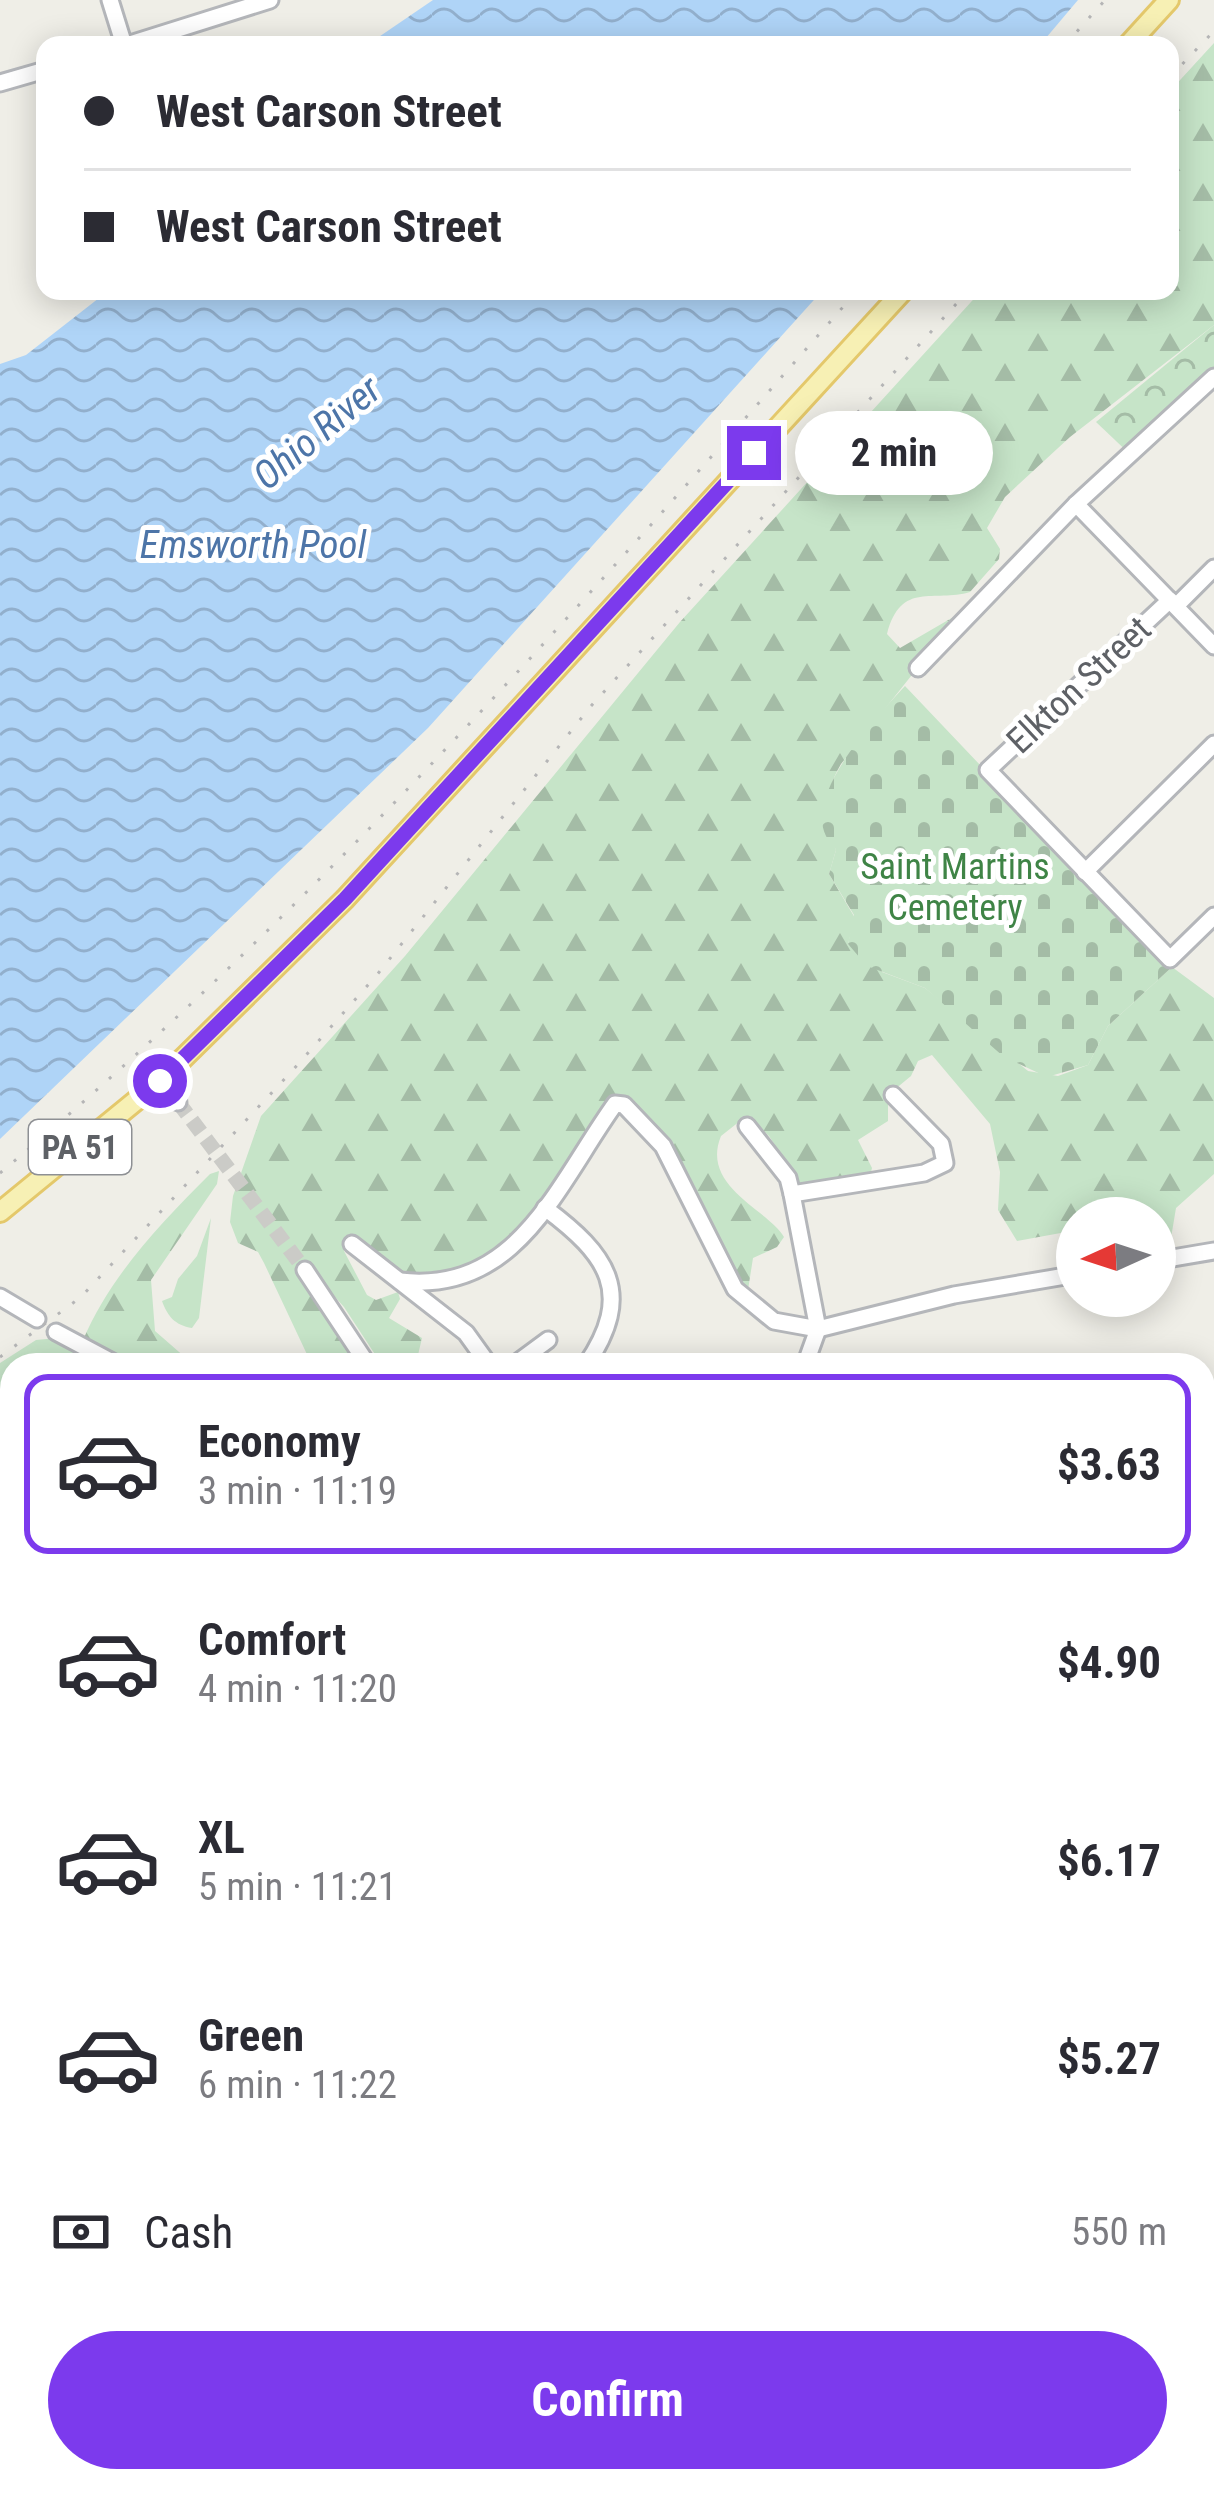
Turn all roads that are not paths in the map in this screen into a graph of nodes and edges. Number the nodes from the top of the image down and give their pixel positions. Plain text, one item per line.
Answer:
1 (110, 0) edge
2 (270, 0) edge
3 (1169, 0) edge
4 (122, 36) edge
5 (154, 36) edge
6 (1136, 36) edge
7 (36, 73) edge
8 (0, 83) edge
9 (895, 300) edge
10 (1214, 376) edge
11 (1076, 504) junction
12 (1214, 568) edge
13 (1173, 603) junction
14 (1214, 646) edge
15 (918, 668) dead end
16 (1214, 744) edge
17 (1085, 872) junction
18 (1214, 916) edge
19 (160, 1081) junction
20 (893, 1095) dead end
21 (178, 1102) tunnel mouth
22 (746, 1126) dead end
23 (792, 1194) junction
24 (545, 1208) junction
25 (0, 1212) edge
26 (352, 1244) dead end
27 (1214, 1251) edge
28 (1176, 1257) edge
29 (305, 1270) tunnel mouth
30 (1056, 1278) edge
31 (400, 1281) junction
32 (0, 1297) edge
33 (37, 1319) dead end
34 (818, 1329) junction
35 (56, 1331) dead end
36 (548, 1340) dead end
37 (96, 1353) edge
38 (361, 1353) edge
39 (476, 1353) edge
40 (530, 1353) edge
41 (593, 1353) edge
42 (809, 1353) edge

1 - 4 street
2 - 5 street
3 - 6 main road
7 - 8 street
9 - 19 main road, PA 51
10 - 11 street
11 - 13 street
11 - 15 street
12 - 13 street, Elkton Street
13 - 14 street
13 - 17 street, Elkton Street
16 - 17 street
17 - 18 street
19 - 21 street
19 - 25 main road, PA 51
20 - 23 street
22 - 23 street
23 - 34 street
24 - 31 street
24 - 34 street
24 - 41 street
26 - 31 street
27 - 28 street
29 - 38 street
30 - 34 street
31 - 39 street
32 - 33 street
34 - 42 street
35 - 37 street
36 - 40 street

